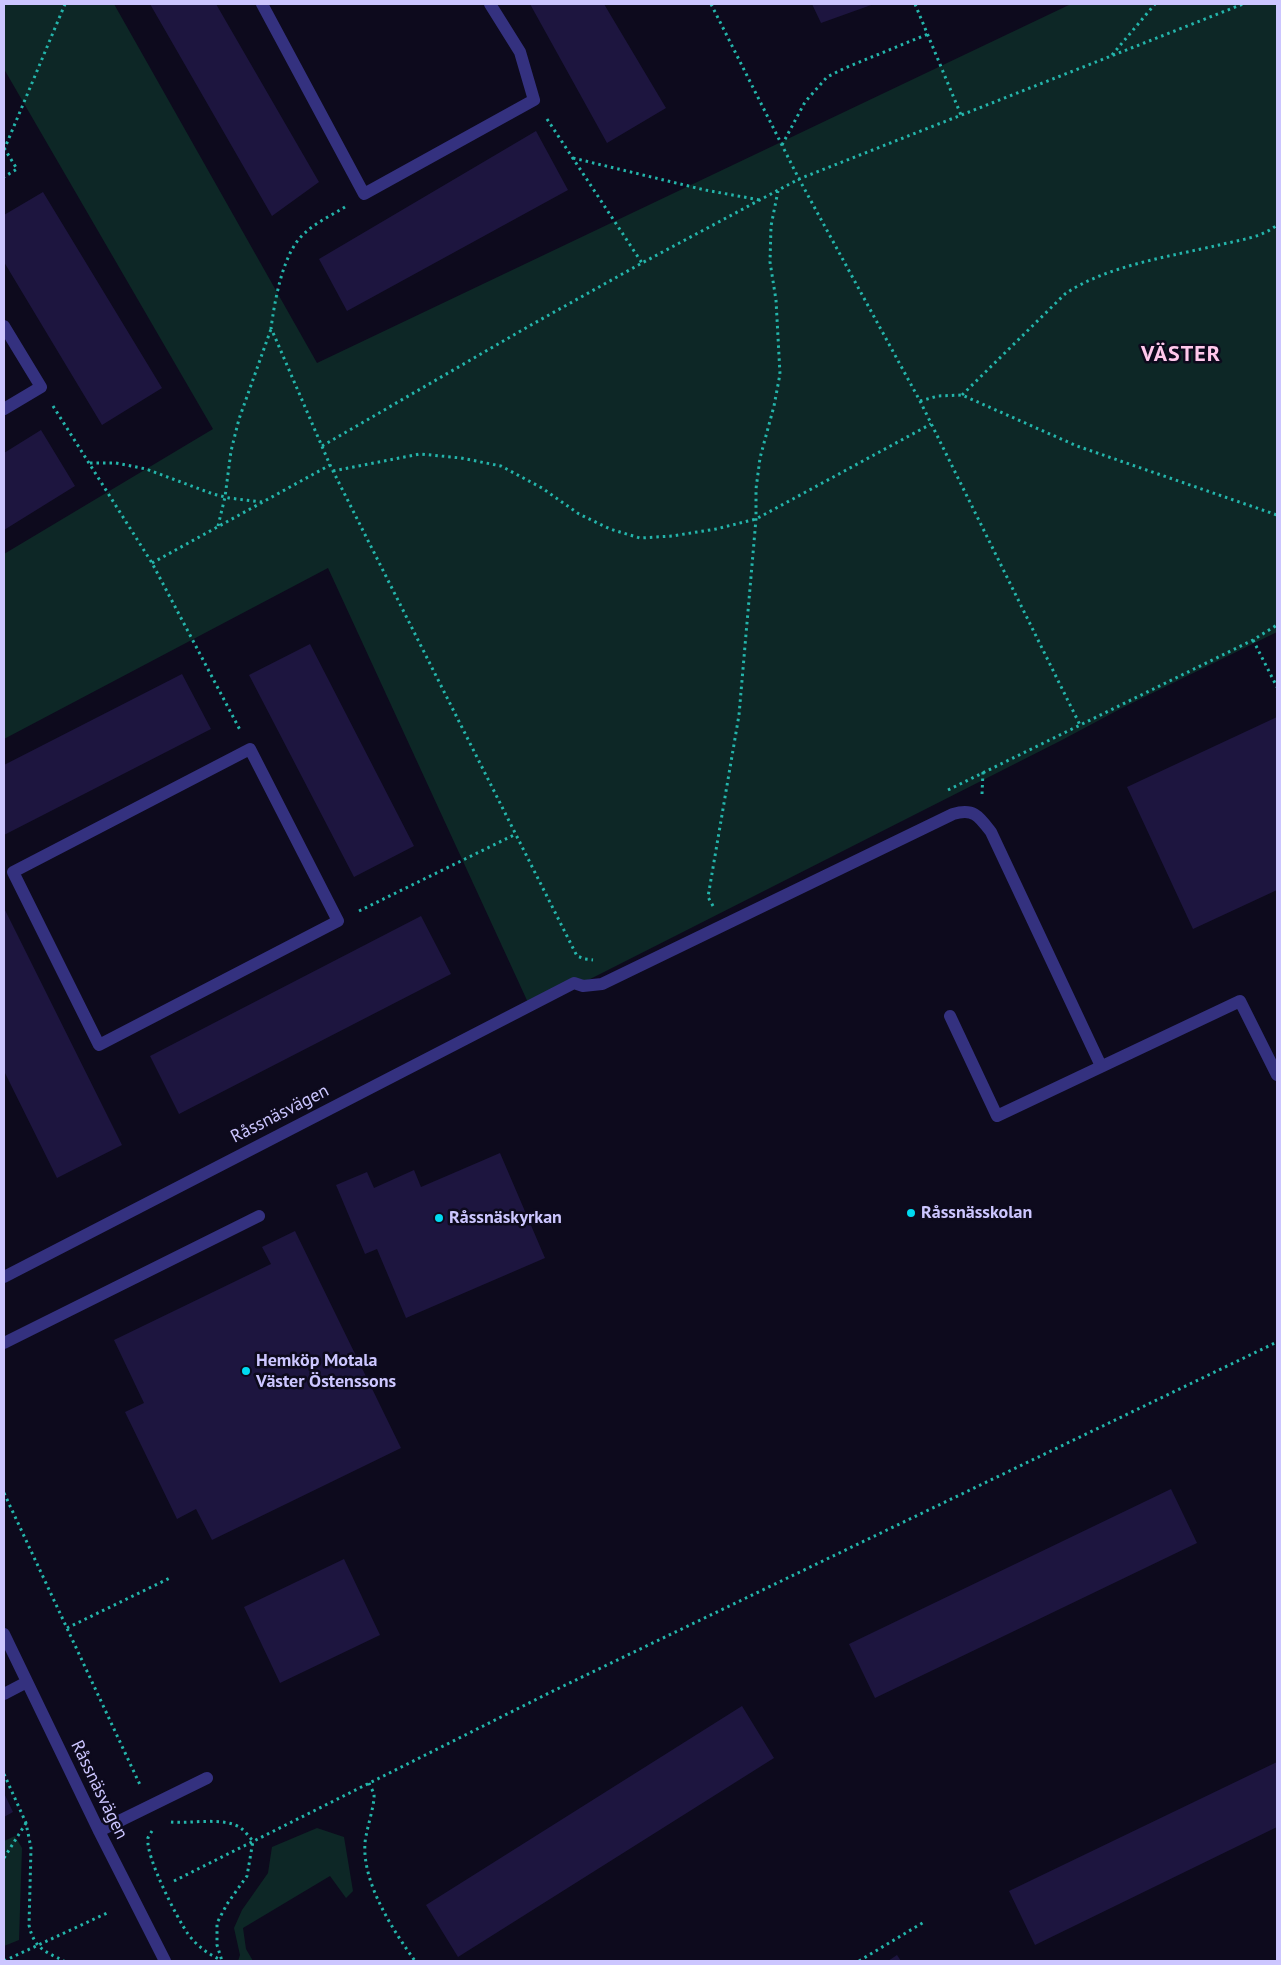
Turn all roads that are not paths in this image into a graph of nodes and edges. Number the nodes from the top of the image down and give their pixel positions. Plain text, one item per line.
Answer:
1 (262, 4) edge
2 (490, 4) edge
3 (4, 326) edge
4 (4, 409) edge
5 (8, 875) edge
6 (950, 1016) dead end
7 (1101, 1066) junction
8 (1277, 1075) edge
9 (259, 1216) dead end
10 (4, 1277) edge
11 (4, 1343) edge
12 (4, 1634) edge
13 (27, 1682) junction
14 (4, 1694) edge
15 (207, 1778) dead end
16 (99, 1832) junction
17 (165, 1961) edge

1 - 2 street
3 - 4 street
5 - 5 street
6 - 7 street
7 - 8 street
7 - 10 street, Råssnäsvägen
9 - 11 street
12 - 13 street, Råssnäsvägen
13 - 14 street
13 - 16 street, Råssnäsvägen
15 - 16 street
16 - 17 street, Råssnäsvägen

